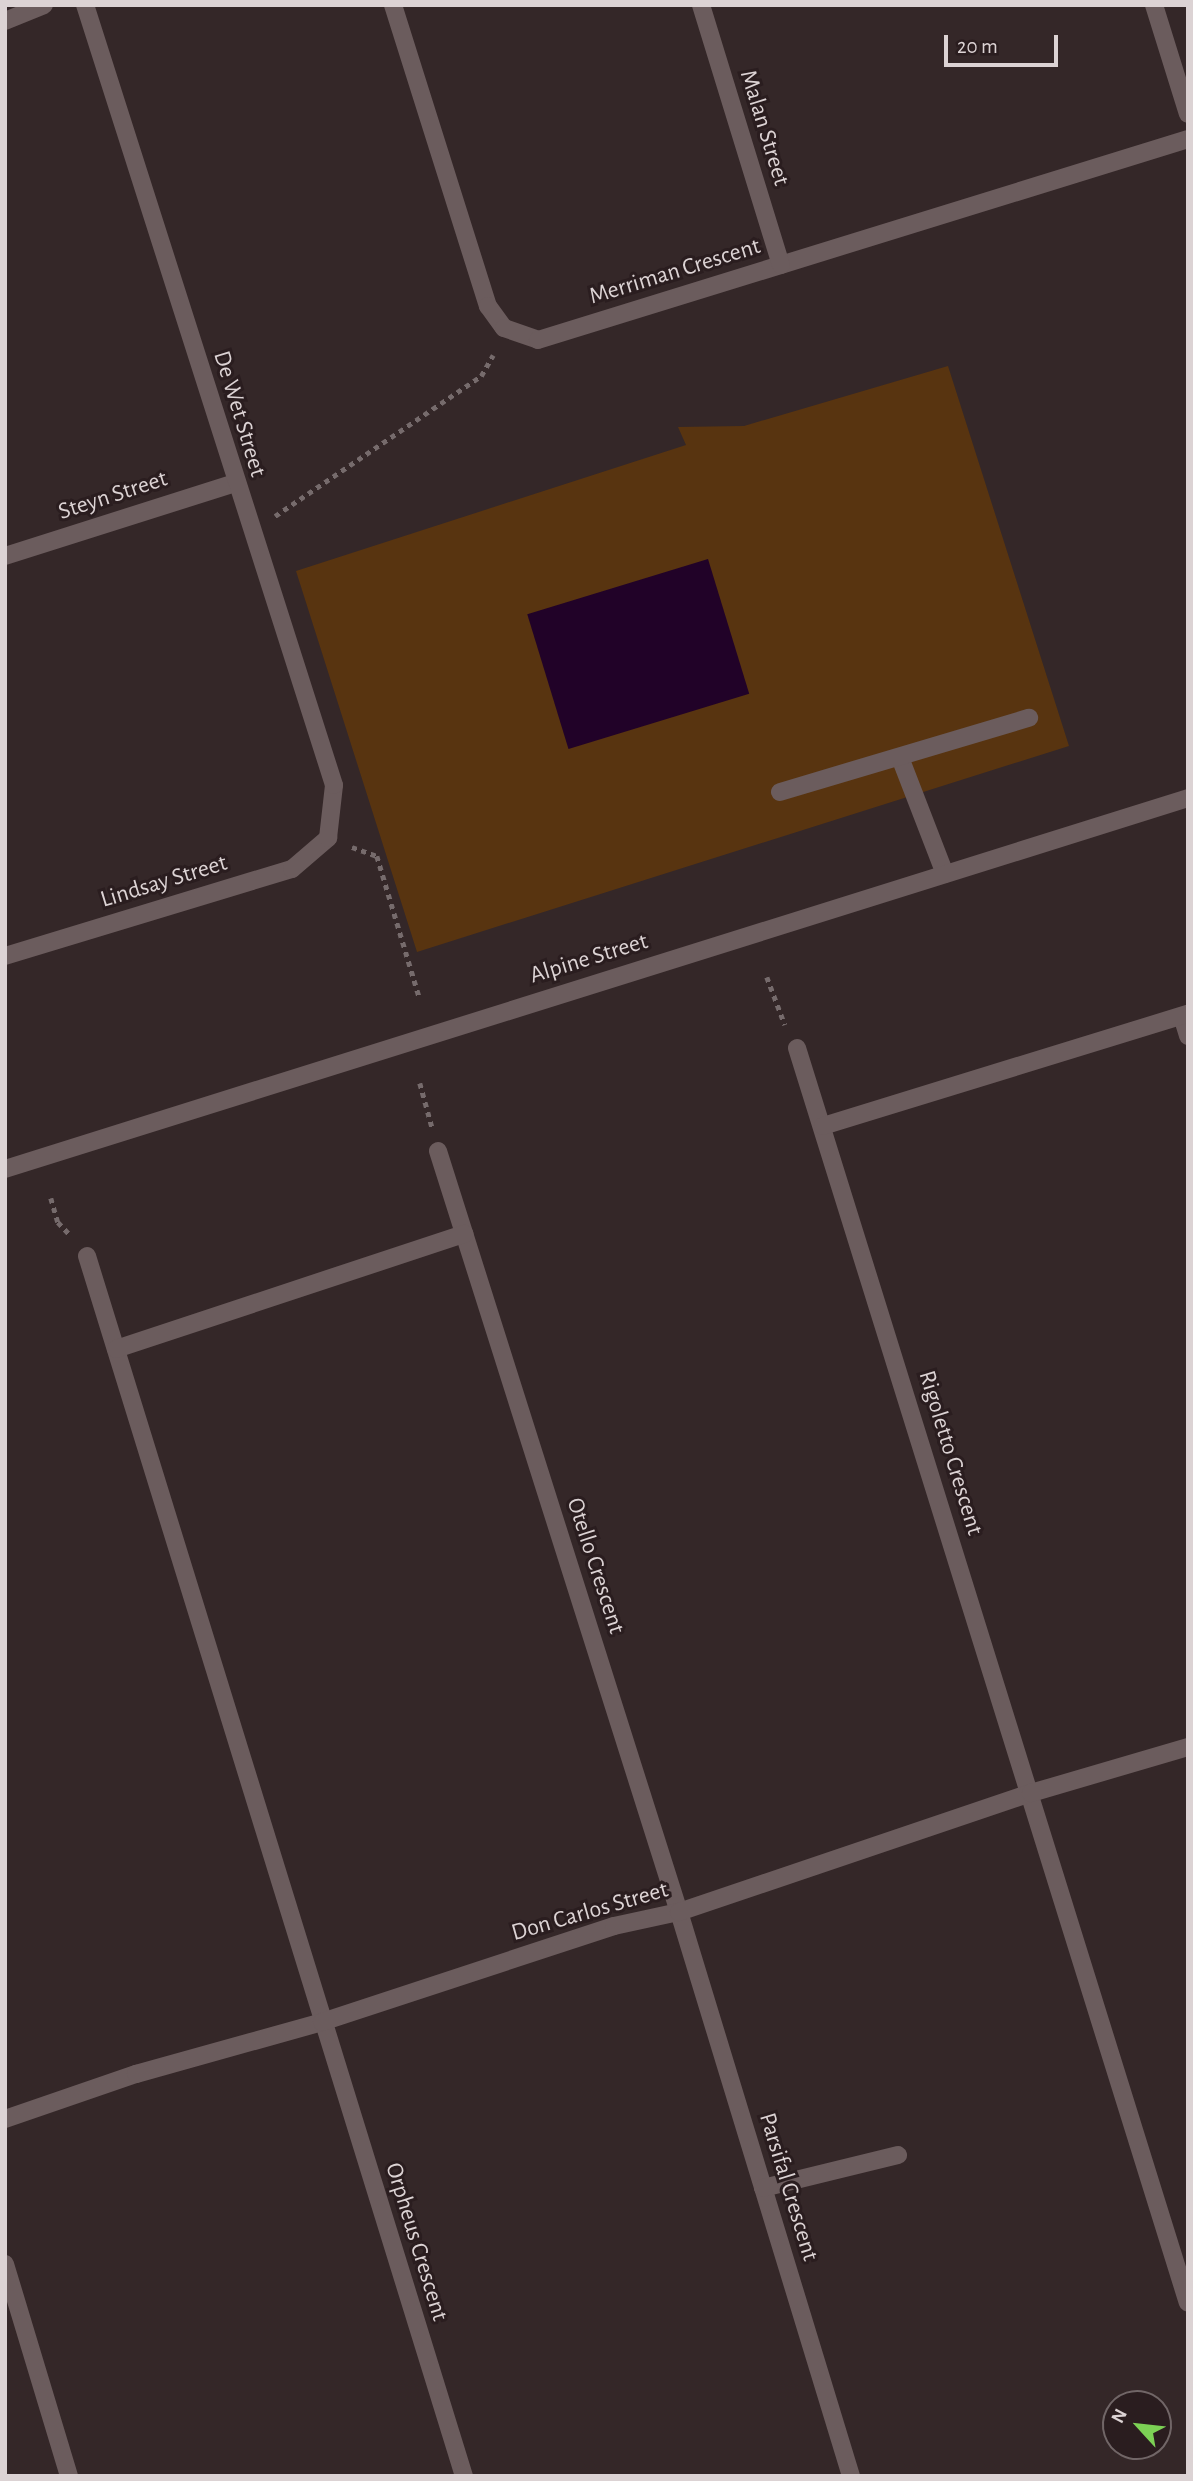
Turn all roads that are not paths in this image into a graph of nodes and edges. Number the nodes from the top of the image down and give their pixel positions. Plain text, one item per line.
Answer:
1 (44, 5) edge
2 (85, 5) edge
3 (393, 5) edge
4 (701, 5) edge
5 (1154, 5) edge
6 (5, 21) edge
7 (1188, 114) edge
8 (1188, 139) edge
9 (780, 265) junction
10 (235, 483) junction
11 (5, 556) edge
12 (1029, 718) dead end
13 (901, 760) junction
14 (780, 792) dead end
15 (1188, 798) edge
16 (328, 838) joint
17 (945, 874) junction
18 (5, 956) edge
19 (1185, 1015) edge
20 (1188, 1036) edge
21 (793, 1042) road end
22 (823, 1126) junction
23 (438, 1152) road end
24 (5, 1169) edge
25 (464, 1234) junction
26 (87, 1256) road end
27 (116, 1349) junction
28 (1188, 1747) edge
29 (1031, 1793) junction
30 (679, 1912) junction
31 (323, 2022) junction
32 (5, 2119) edge
33 (898, 2155) dead end
34 (763, 2188) junction
35 (5, 2264) edge
36 (1188, 2303) edge
37 (69, 2476) edge
38 (464, 2476) edge
39 (851, 2476) edge

1 - 6 street
2 - 10 street, De Wet Street
3 - 9 street, Merriman Crescent
4 - 9 street, Malan Street
5 - 7 street
8 - 9 street, Merriman Crescent
10 - 11 street, Steyn Street
10 - 16 street, De Wet Street
12 - 13 street
13 - 14 street
13 - 17 street
15 - 17 street, Alpine Street
16 - 18 street, Lindsay Street
17 - 24 street, Alpine Street
19 - 20 street
19 - 22 street
21 - 22 street, Rigoletto Crescent
22 - 29 street, Rigoletto Crescent
23 - 25 street, Otello Crescent
25 - 27 street
25 - 30 street, Otello Crescent
26 - 27 street
27 - 31 street
28 - 29 street, Don Carlos Street
29 - 30 street, Don Carlos Street
29 - 36 street
30 - 31 street, Don Carlos Street
30 - 34 street, Parsifal Crescent
31 - 32 street, Don Carlos Street
31 - 38 street, Orpheus Crescent
33 - 34 street
34 - 39 street, Parsifal Crescent
35 - 37 street

